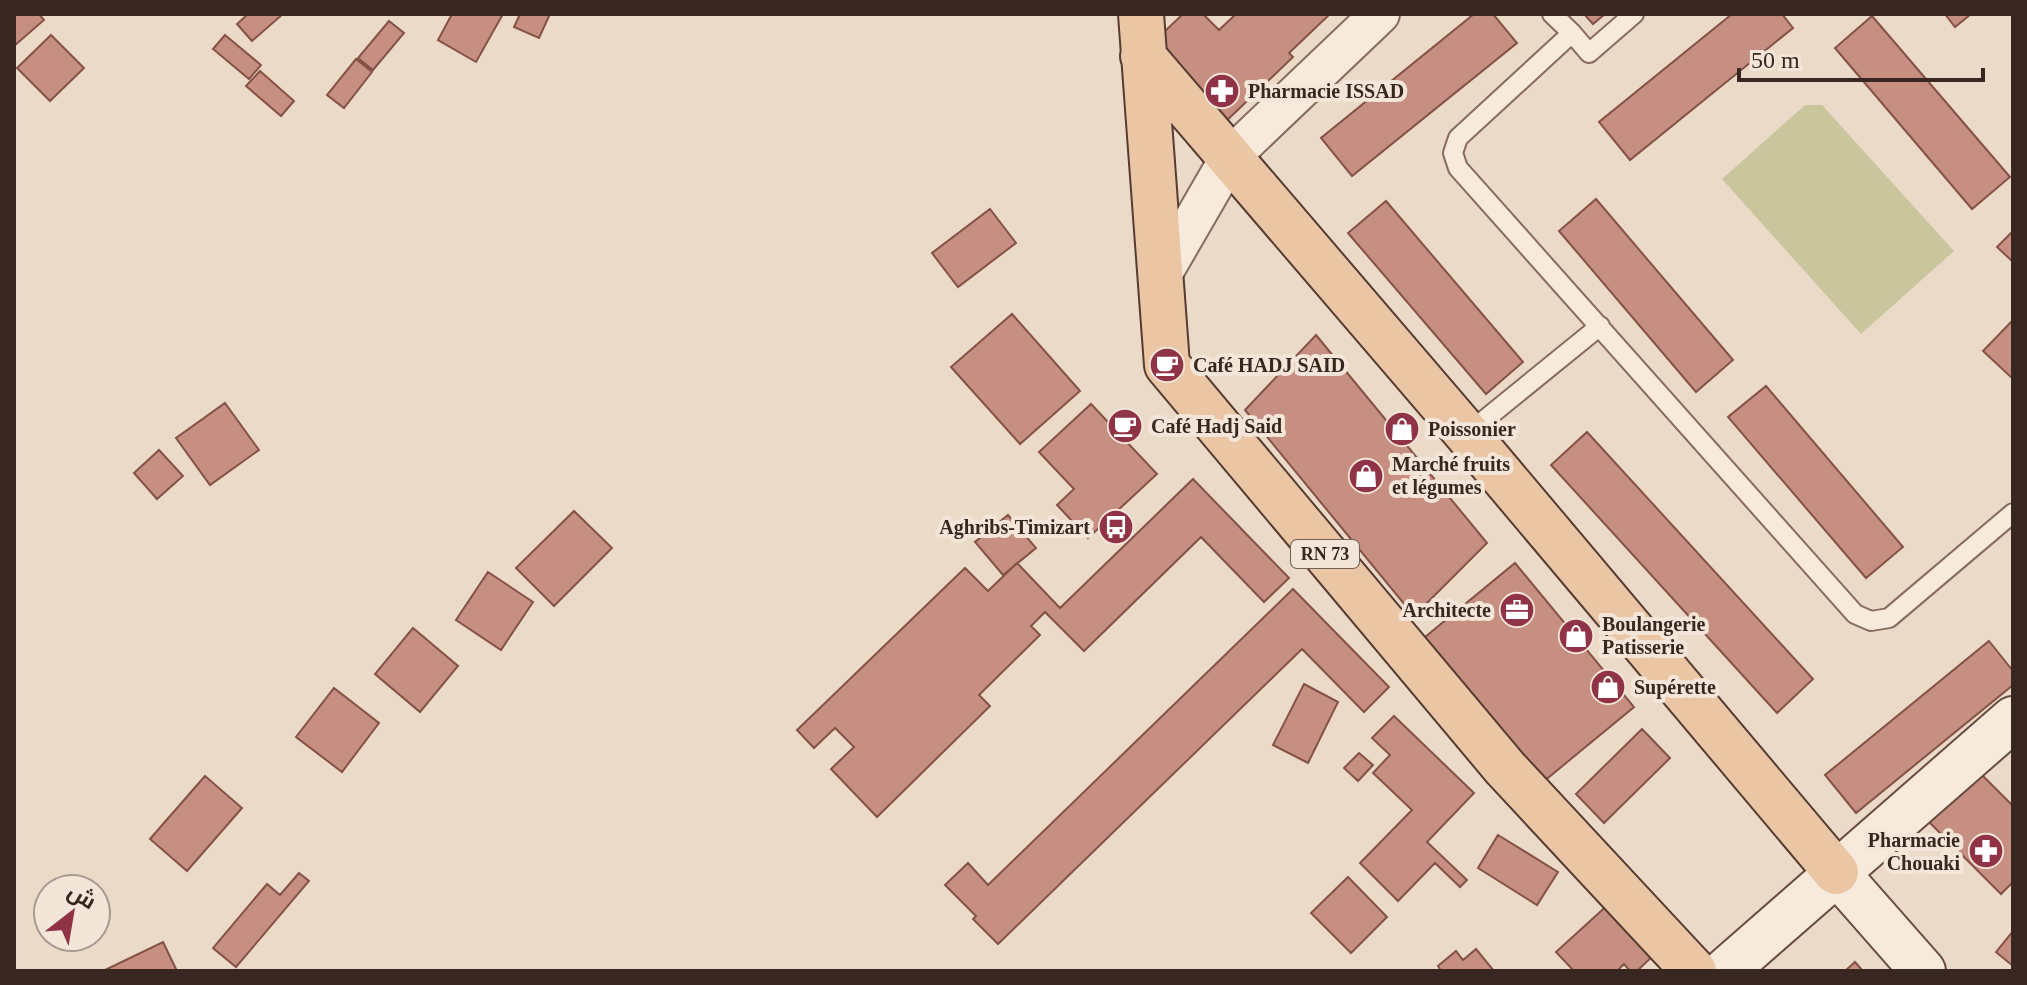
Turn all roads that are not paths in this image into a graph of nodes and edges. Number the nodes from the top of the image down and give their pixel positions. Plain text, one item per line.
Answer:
1 (1380, 14) edge
2 (1552, 14) edge
3 (1634, 14) edge
4 (1572, 33) junction
5 (1142, 35) edge
6 (1230, 157) junction
7 (1160, 278) junction
8 (1600, 326) junction
9 (1467, 434) junction
10 (2013, 513) edge
11 (2013, 719) edge
12 (1836, 872) junction
13 (1694, 971) edge
14 (1725, 971) edge
15 (1923, 971) edge

1 - 6 street
2 - 4 lane
3 - 4 lane
4 - 8 lane
5 - 6 main road, RN 73
5 - 7 main road, RN 73
6 - 7 street
6 - 9 main road, RN 73
7 - 13 main road, RN 73
8 - 9 lane
8 - 10 lane
9 - 12 main road, RN 73
11 - 12 street
12 - 14 street
12 - 15 street

